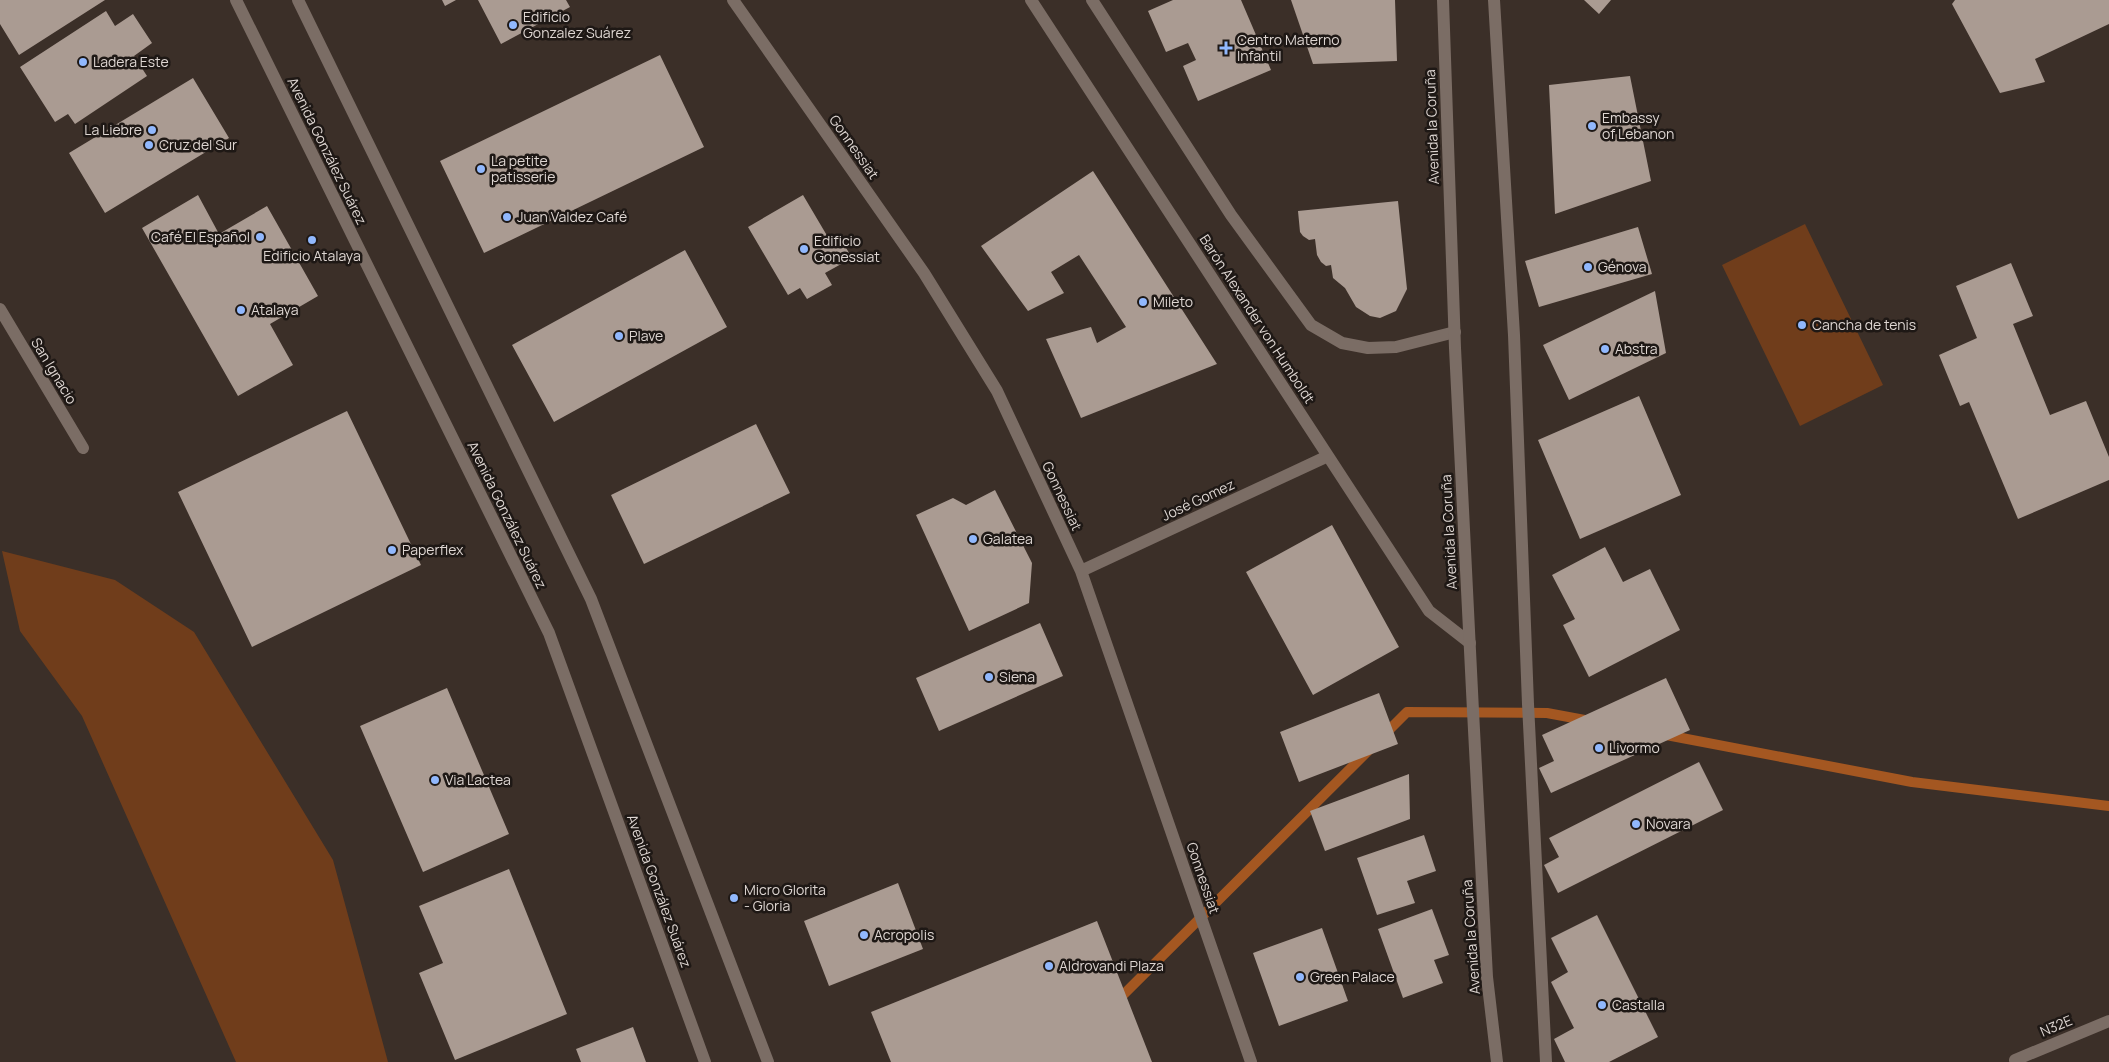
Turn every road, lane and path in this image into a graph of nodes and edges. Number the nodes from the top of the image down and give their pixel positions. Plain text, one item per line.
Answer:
1 (236, 0) edge
2 (298, 0) edge
3 (733, 0) edge
4 (1031, 0) edge
5 (1092, 0) edge
6 (1443, 0) edge
7 (1494, 0) edge
8 (0, 309) edge
9 (1455, 332) junction
10 (83, 448) dead end
11 (1328, 456) junction
12 (1081, 571) junction
13 (1470, 643) junction
14 (2109, 1020) edge
15 (2015, 1060) dead end
16 (705, 1062) edge
17 (768, 1062) edge
18 (1251, 1062) edge
19 (1497, 1062) edge
20 (1546, 1062) edge

1 - 16 street, Avenida González Suárez
2 - 17 street
3 - 12 street, Gonnessiat
4 - 11 street, Barón Alexander von Humboldt
5 - 9 street
6 - 9 street, Avenida la Coruña
7 - 20 street
8 - 10 street, San Ignacio
9 - 13 street, Avenida la Coruña
11 - 12 street, José Gomez
11 - 13 street, Barón Alexander von Humboldt
12 - 18 street, Gonnessiat
13 - 19 street, Avenida la Coruña
14 - 15 street, N32E

